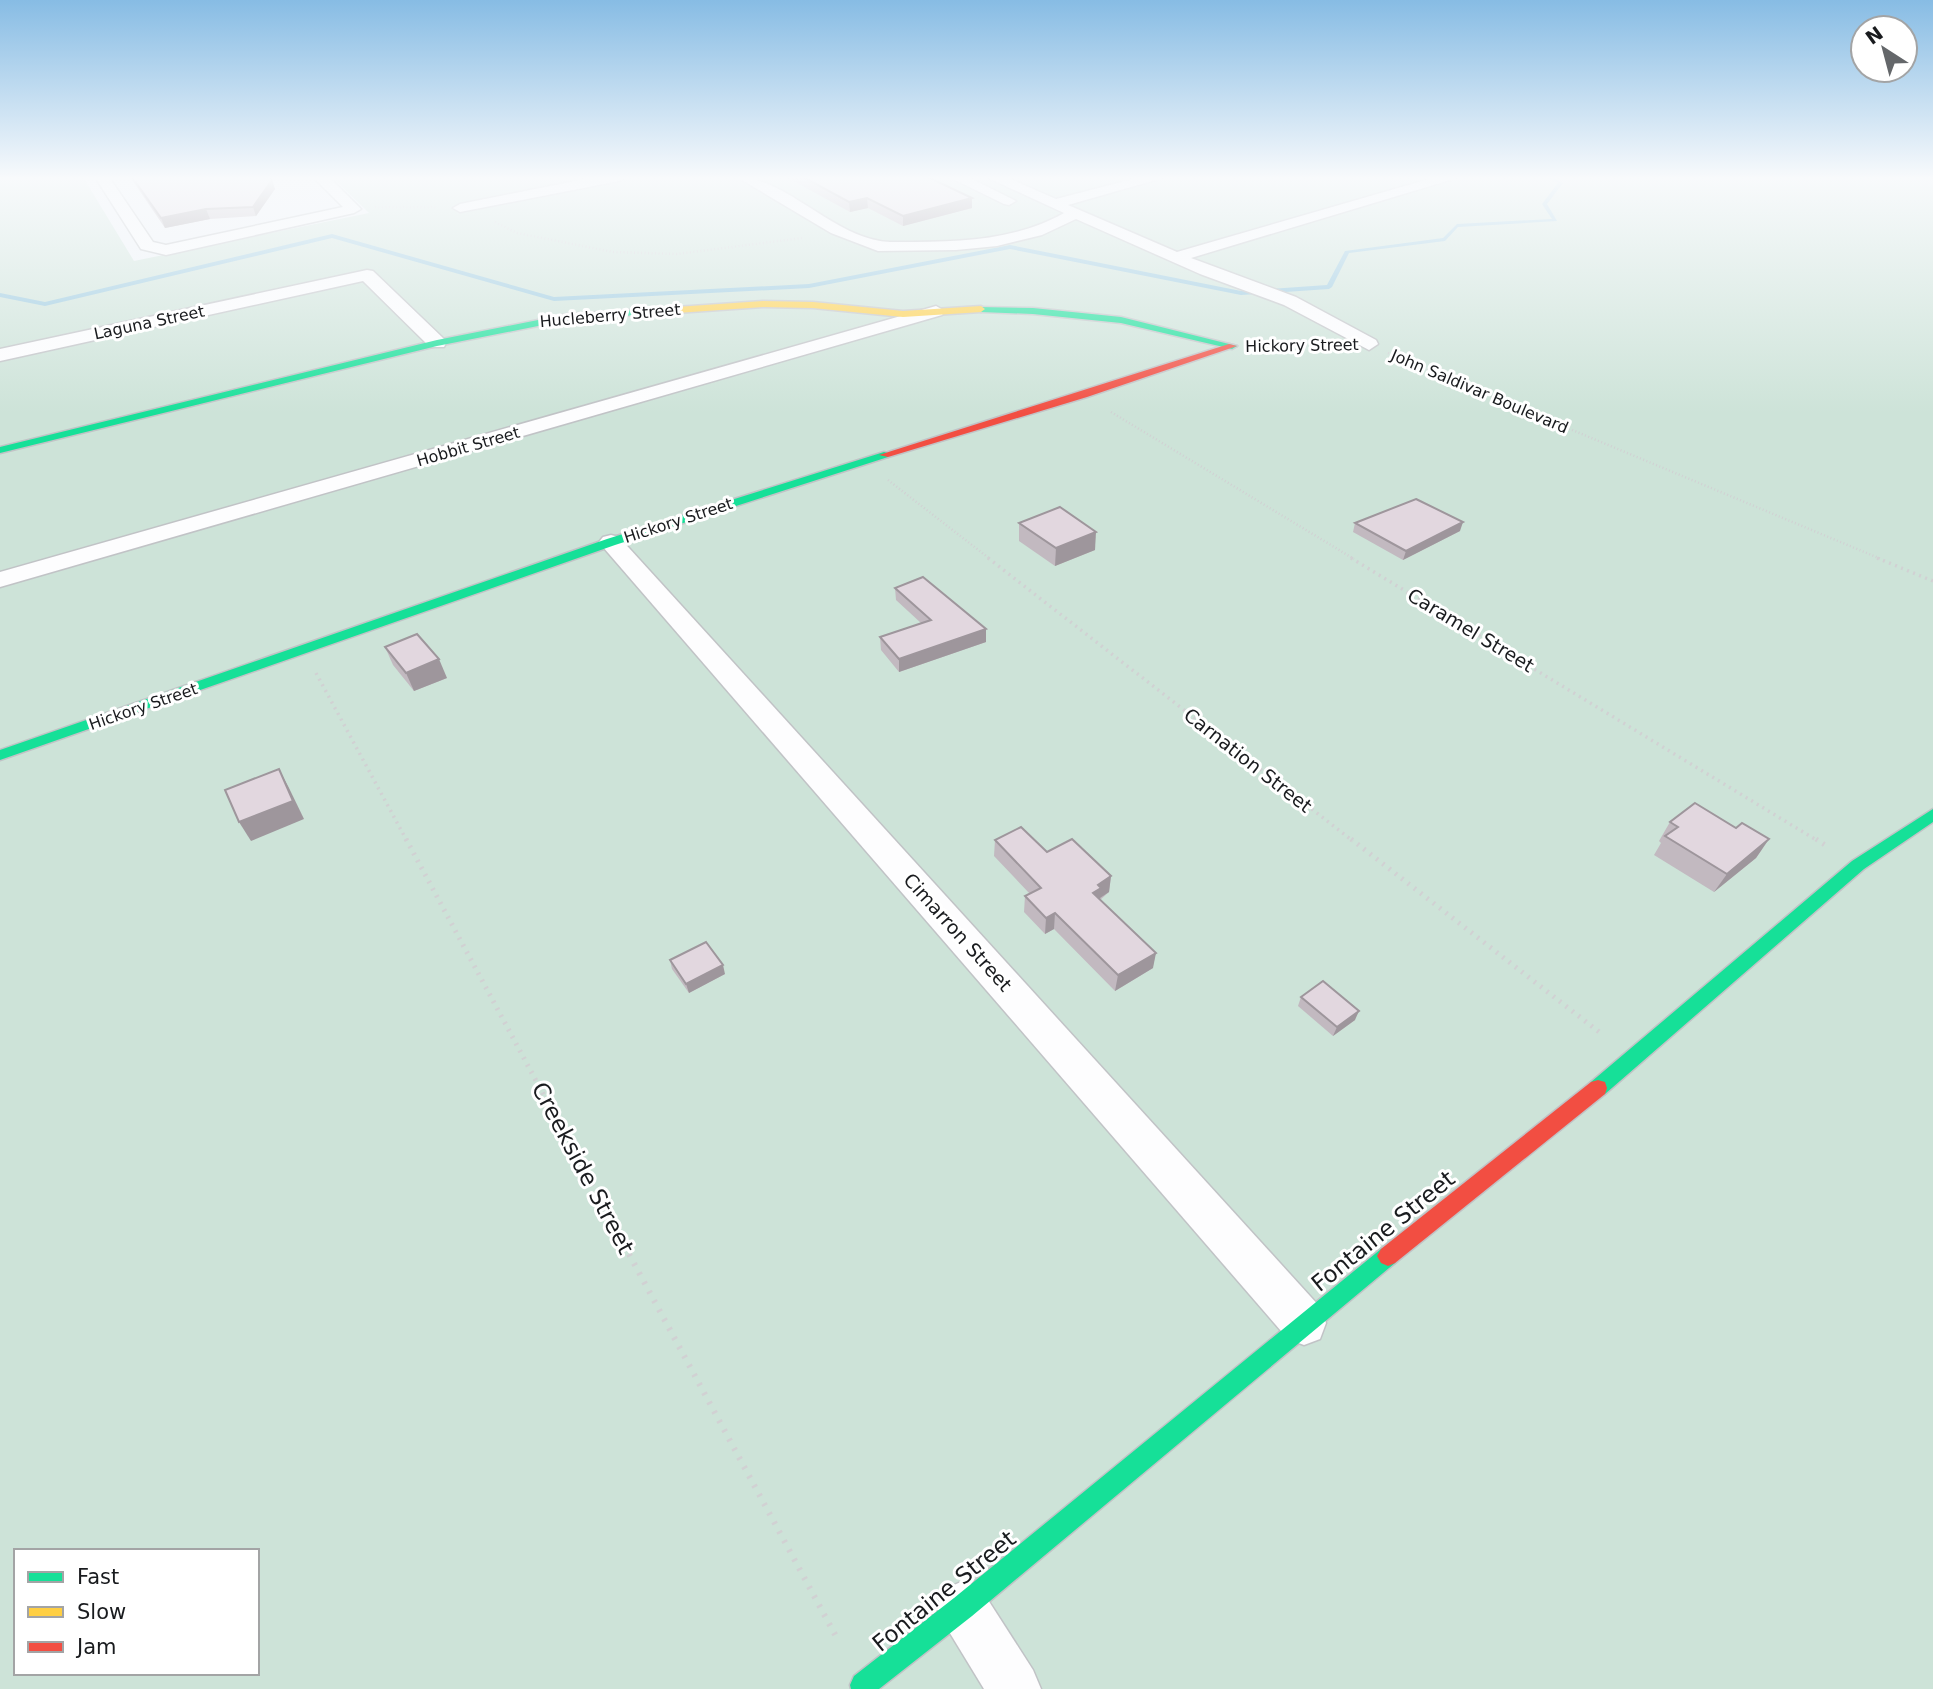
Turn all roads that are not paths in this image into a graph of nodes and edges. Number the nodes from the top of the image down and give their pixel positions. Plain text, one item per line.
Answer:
1 (1173, 256) edge
2 (1180, 256) edge
3 (1176, 257) junction
4 (936, 311) junction
5 (437, 343) junction
6 (1369, 344) road end
7 (1232, 346) joint
8 (0, 355) edge
9 (0, 450) edge
10 (611, 542) junction
11 (0, 580) edge
12 (0, 755) edge
13 (1933, 814) edge
14 (1304, 1323) junction
15 (963, 1607) junction
16 (863, 1685) road end
17 (1014, 1689) edge

1 - 3 street, John Saldivar Boulevard
2 - 3 street
3 - 6 street, John Saldivar Boulevard
4 - 5 street, Hucleberry Street
4 - 7 street, Hucleberry Street
4 - 11 street, Hobbit Street
5 - 8 street, Laguna Street
5 - 9 street, Hucleberry Street
7 - 10 street, Hickory Street
10 - 12 street, Hickory Street
10 - 14 street, Cimarron Street
13 - 14 street, Fontaine Street
14 - 15 street, Fontaine Street
15 - 16 street, Fontaine Street
15 - 17 street

